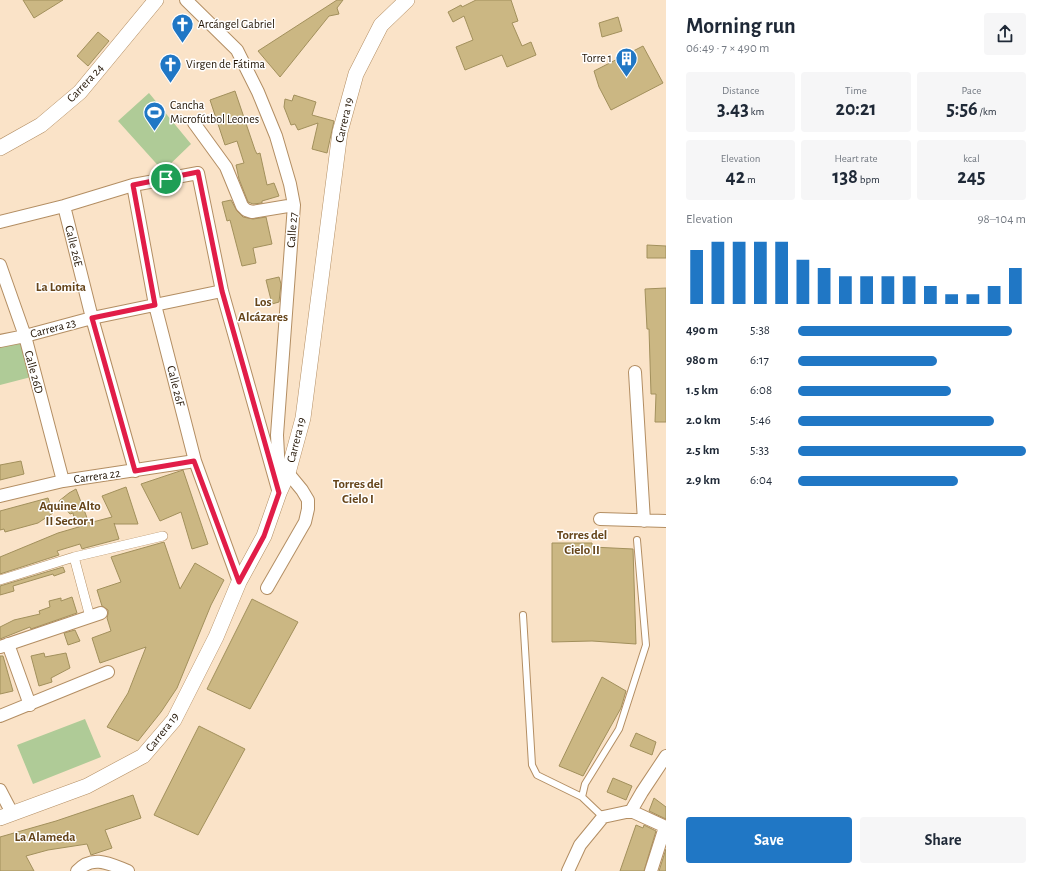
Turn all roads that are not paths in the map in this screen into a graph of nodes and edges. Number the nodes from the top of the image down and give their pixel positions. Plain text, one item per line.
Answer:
1 (156, 0) edge
2 (186, 0) edge
3 (407, 0) edge
4 (194, 123) dead end
5 (0, 148) edge
6 (133, 185) junction
7 (294, 205) junction
8 (64, 206) junction
9 (0, 222) edge
10 (0, 265) edge
11 (222, 291) junction
12 (155, 305) junction
13 (92, 318) junction
14 (25, 336) junction
15 (0, 341) edge
16 (635, 372) dead end
17 (194, 461) junction
18 (135, 471) junction
19 (288, 473) junction
20 (63, 481) junction
21 (279, 493) junction
22 (0, 496) edge
23 (600, 519) dead end
24 (644, 520) junction
25 (666, 521) edge
26 (163, 536) dead end
27 (637, 540) dead end
28 (74, 557) junction
29 (0, 580) edge
30 (239, 582) junction
31 (268, 588) dead end
32 (101, 613) dead end
33 (523, 615) dead end
34 (90, 617) junction
35 (4, 646) edge
36 (108, 672) dead end
37 (30, 705) junction
38 (0, 716) edge
39 (666, 756) edge
40 (0, 790) edge
41 (582, 797) junction
42 (631, 811) junction
43 (6, 815) edge
44 (603, 817) junction
45 (666, 827) edge
46 (77, 871) edge
47 (128, 871) edge
48 (568, 871) edge
49 (651, 871) edge

1 - 5 street, Carrera 24
2 - 7 street, Calle 27
3 - 19 street, Carrera 19
4 - 7 street
6 - 8 street
6 - 11 street
6 - 12 street, Calle 26F
7 - 21 street, Calle 27
8 - 9 street
8 - 13 street, Calle 26E
10 - 14 street, Calle 26D
11 - 12 street, Carrera 23
11 - 21 street
12 - 13 street, Carrera 23
12 - 17 street, Calle 26F
13 - 14 street, Carrera 23
13 - 18 street, Calle 26E
14 - 15 street, Carrera 23
14 - 20 street, Calle 26D
16 - 24 street
17 - 18 street, Carrera 22
17 - 30 street, Calle 26F
18 - 20 street, Carrera 22
19 - 21 street, Carrera 19
19 - 31 street
20 - 22 street, Carrera 22
21 - 30 street, Carrera 19
23 - 24 street
24 - 25 street
26 - 28 street
27 - 41 lane
28 - 29 street
28 - 34 street
30 - 43 street, Carrera 19
32 - 34 street
33 - 41 lane
34 - 35 street
35 - 37 street
36 - 37 street
37 - 38 street
39 - 42 street
40 - 43 street
41 - 44 lane
42 - 44 street
42 - 45 street
44 - 48 street
45 - 49 street
46 - 47 street

